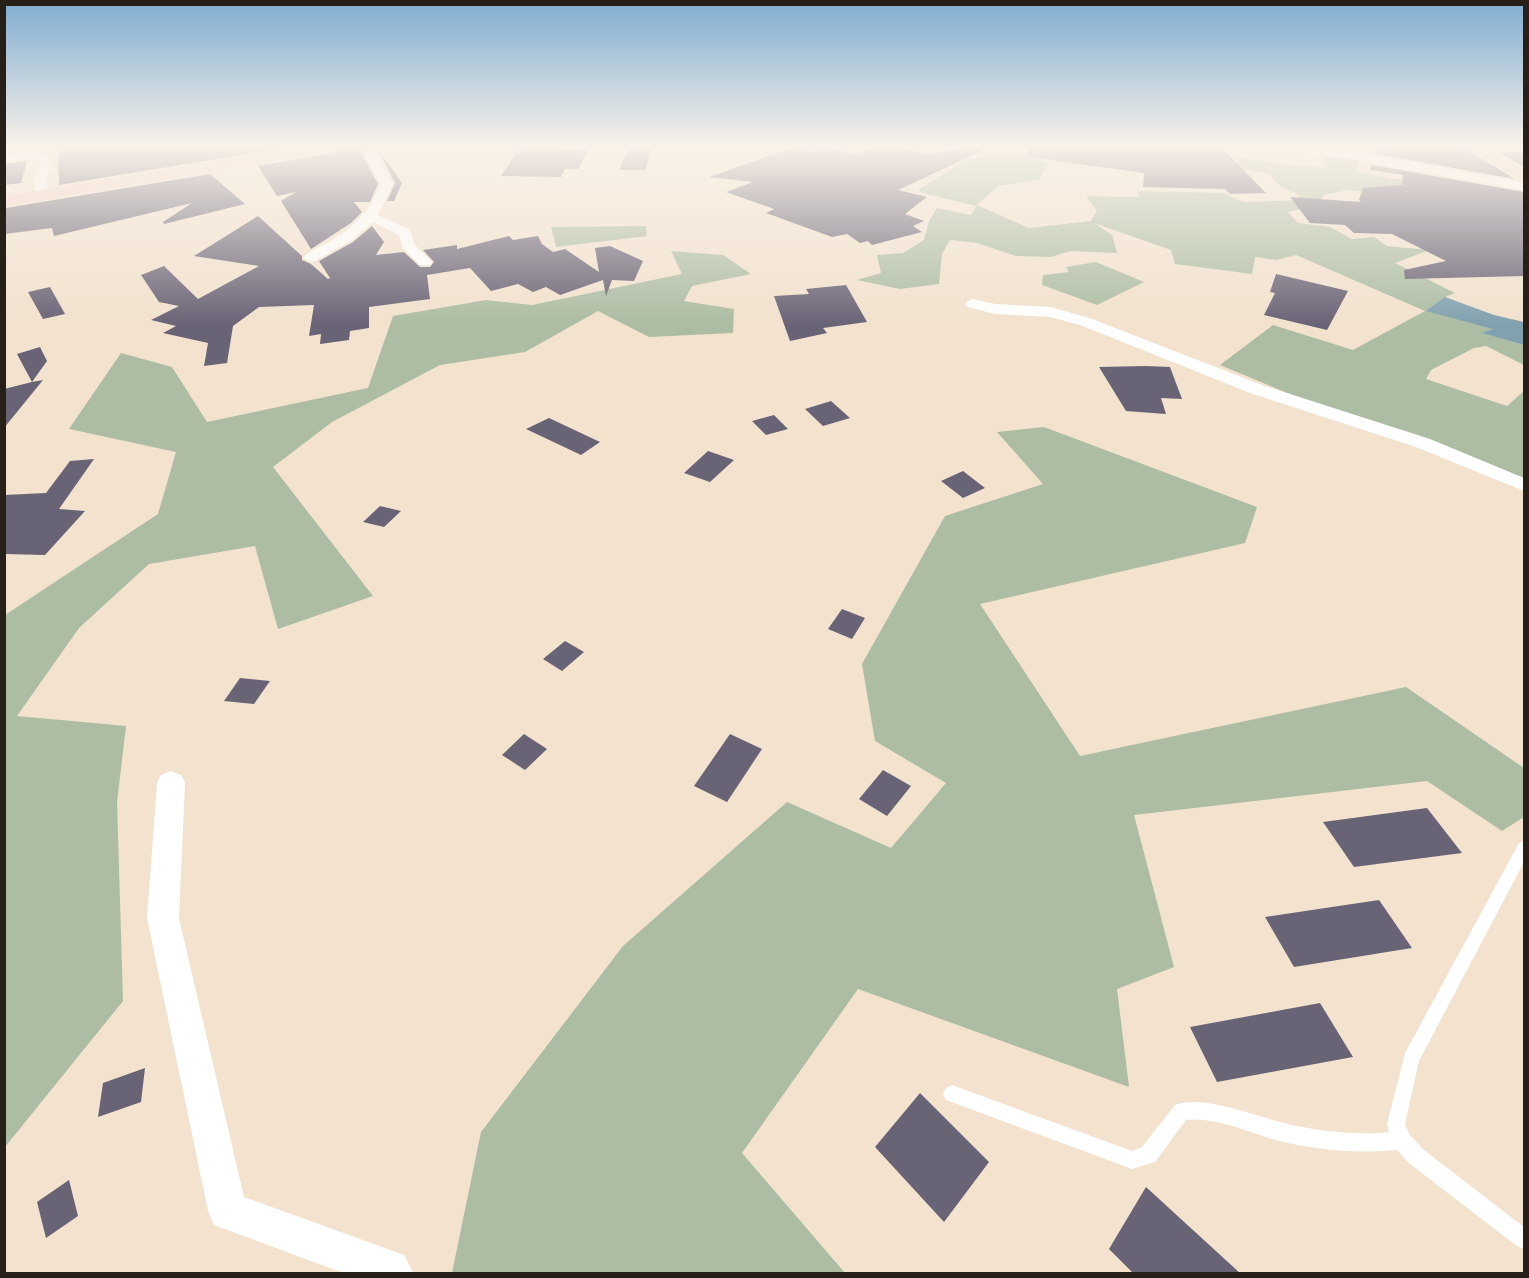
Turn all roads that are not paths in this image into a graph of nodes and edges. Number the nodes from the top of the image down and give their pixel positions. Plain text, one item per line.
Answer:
1 (379, 206) edge
2 (373, 217) junction
3 (310, 258) dead end
4 (425, 262) dead end
5 (973, 304) dead end
6 (1524, 485) edge
7 (171, 783) dead end
8 (1524, 848) edge
9 (952, 1094) dead end
10 (1401, 1140) junction
11 (1524, 1239) edge
12 (394, 1274) edge

1 - 2 street
2 - 3 street
2 - 4 street
5 - 6 street
7 - 12 street
8 - 10 lane
9 - 10 lane
10 - 11 lane

